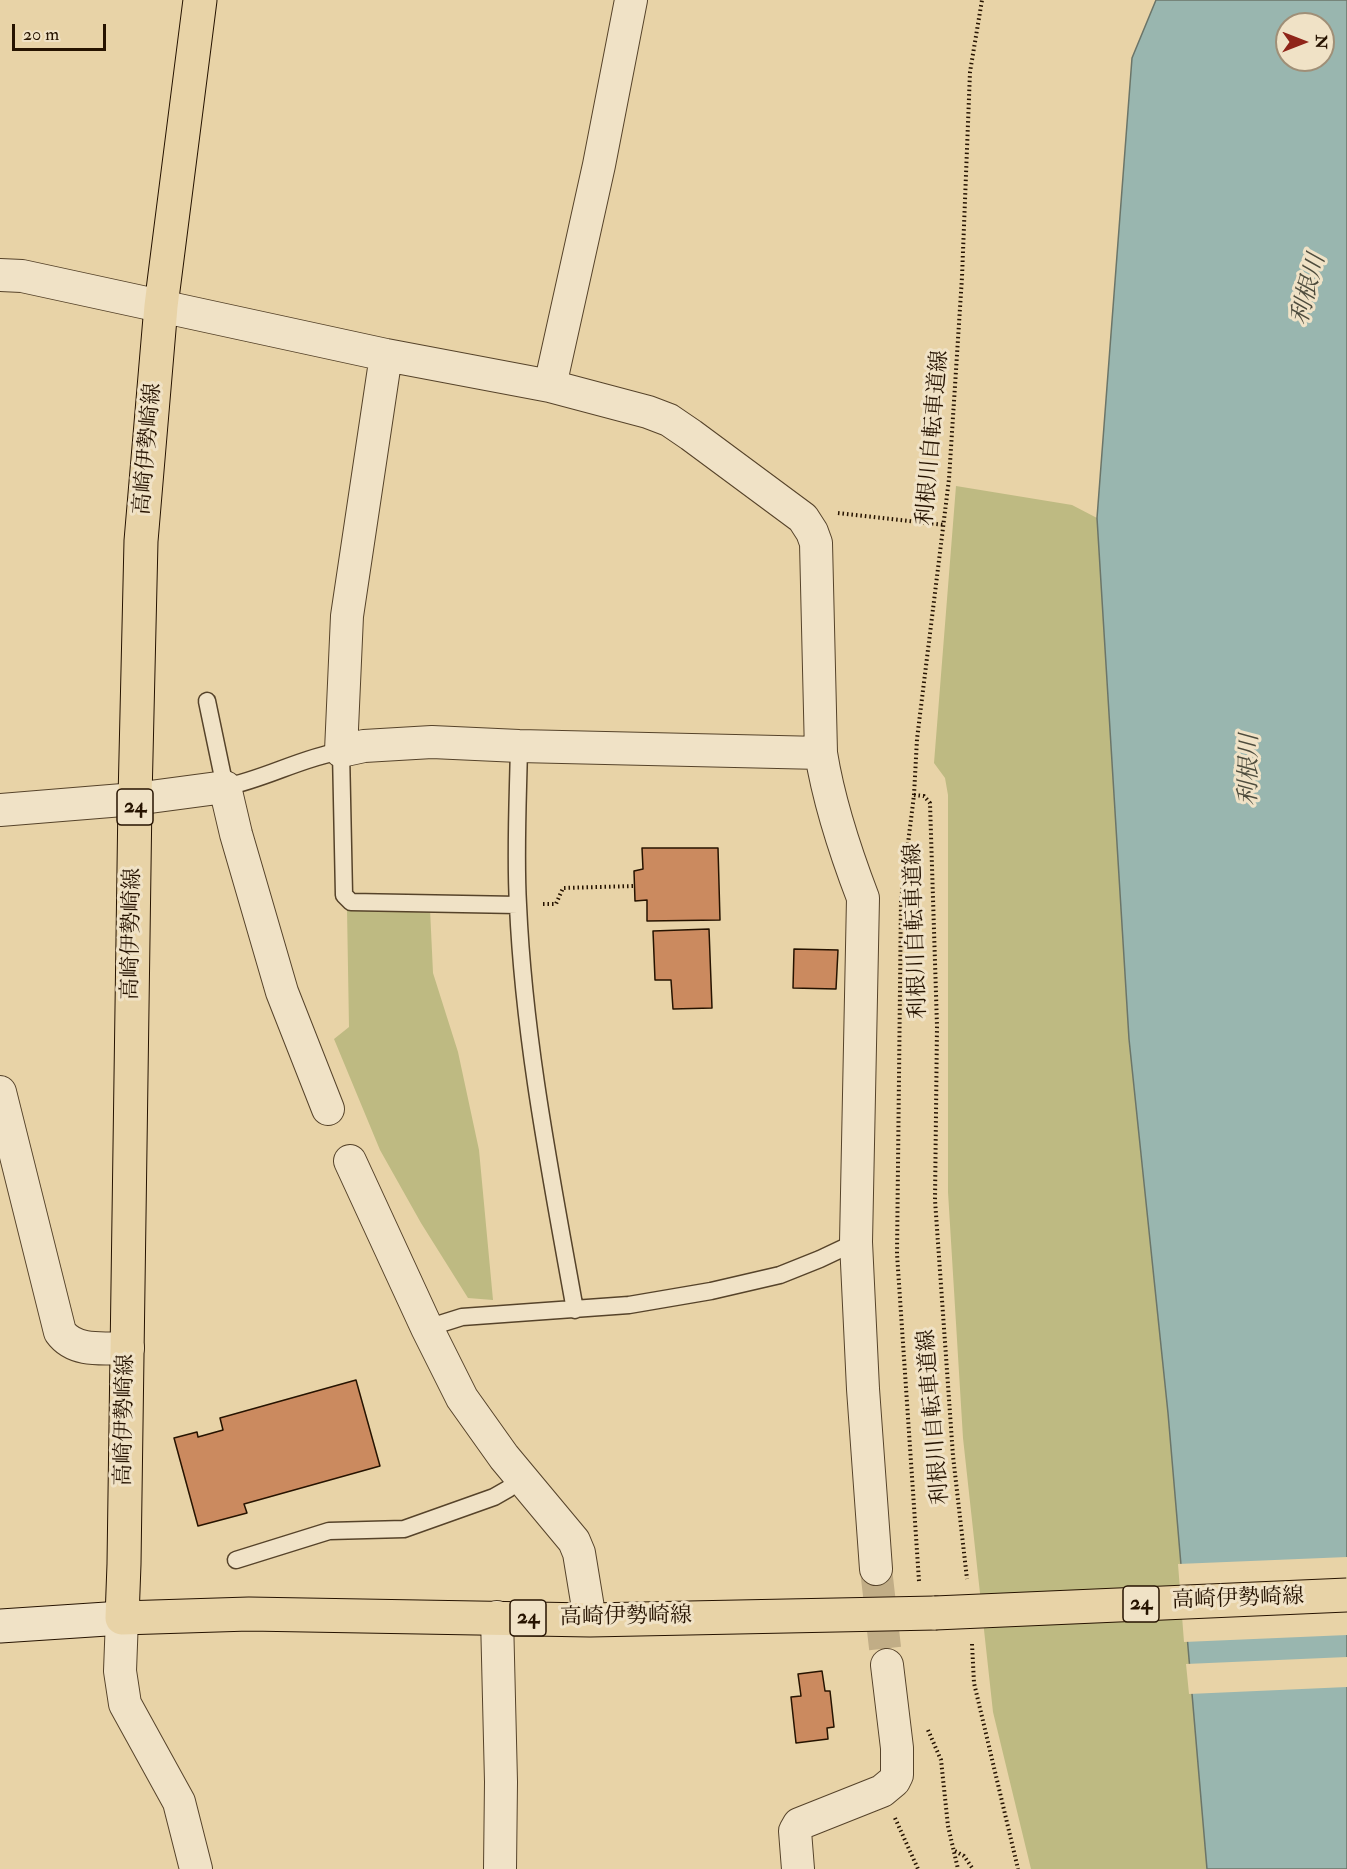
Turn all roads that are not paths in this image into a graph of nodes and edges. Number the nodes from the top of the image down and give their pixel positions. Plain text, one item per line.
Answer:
1 (200, 0) edge
2 (630, 0) edge
3 (0, 275) edge
4 (161, 306) junction
5 (386, 355) junction
6 (550, 386) junction
7 (207, 701) dead end
8 (519, 746) junction
9 (341, 751) junction
10 (821, 753) junction
11 (225, 787) junction
12 (135, 799) junction
13 (0, 810) edge
14 (518, 905) junction
15 (0, 1092) edge
16 (328, 1109) dead end
17 (350, 1161) dead end
18 (856, 1242) junction
19 (575, 1310) junction
20 (427, 1328) junction
21 (128, 1348) junction
22 (521, 1477) junction
23 (236, 1560) dead end
24 (876, 1569) tunnel mouth
25 (1347, 1595) edge
26 (497, 1617) junction
27 (122, 1618) junction
28 (590, 1620) junction
29 (0, 1626) edge
30 (887, 1665) tunnel mouth
31 (196, 1869) edge
32 (500, 1869) edge
33 (798, 1869) edge

1 - 4 main road, 高崎伊勢崎線 / 24
2 - 6 street
3 - 4 street
4 - 5 street
4 - 12 main road, 高崎伊勢崎線 / 24
5 - 6 street
5 - 9 street
6 - 10 street
7 - 11 lane
8 - 9 street
8 - 10 street
8 - 14 lane
9 - 11 lane
9 - 14 lane
10 - 18 street
11 - 12 street
11 - 16 street
12 - 13 street
12 - 21 main road, 高崎伊勢崎線 / 24
14 - 19 lane
15 - 21 street
17 - 20 street
18 - 19 lane
18 - 24 street
19 - 20 lane
20 - 22 street
21 - 27 main road, 高崎伊勢崎線 / 24
22 - 23 lane
22 - 28 street
25 - 28 main road, 高崎伊勢崎線 / 24, bridge
26 - 27 main road, 高崎伊勢崎線 / 24
26 - 28 main road, 高崎伊勢崎線 / 24
26 - 32 street
27 - 29 street
27 - 31 street
30 - 33 street

